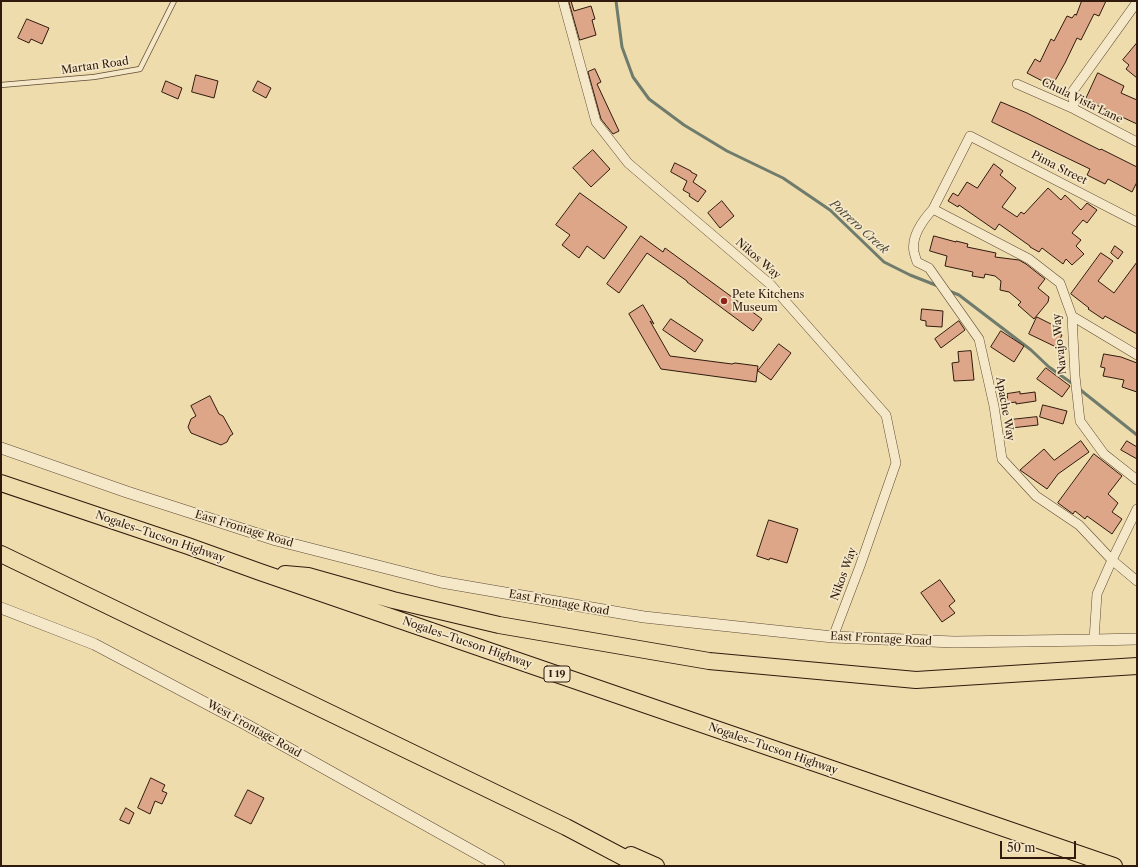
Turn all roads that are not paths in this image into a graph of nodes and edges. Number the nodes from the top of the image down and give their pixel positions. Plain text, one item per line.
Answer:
1 (174, 1) edge
2 (563, 1) edge
3 (1137, 2) edge
4 (1017, 84) dead end
5 (1, 85) edge
6 (1074, 109) junction
7 (970, 136) joint
8 (1137, 142) edge
9 (933, 209) junction
10 (1137, 222) edge
11 (1072, 316) junction
12 (1137, 355) edge
13 (1, 448) edge
14 (1137, 480) edge
15 (1, 483) edge
16 (1137, 509) edge
17 (1, 554) edge
18 (1112, 560) junction
19 (260, 572) junction
20 (1137, 581) edge
21 (1, 608) edge
22 (834, 637) junction
23 (1137, 639) edge
24 (1094, 640) junction
25 (1137, 666) edge
26 (566, 827) junction
27 (499, 866) edge
28 (640, 866) edge
29 (656, 866) edge
30 (1114, 866) edge

1 - 5 lane, Martan Road
2 - 22 street, Nikos Way
3 - 6 street
4 - 6 street, Chula Vista Lane
6 - 8 street, Chula Vista Lane
7 - 9 street, Apache Way
7 - 10 street, Pima Street
9 - 11 street, Navajo Way
9 - 18 street, Apache Way
11 - 12 street
11 - 14 street, Navajo Way
13 - 22 street, East Frontage Road
15 - 19 highway, Nogales–Tucson Highway / I 19
16 - 18 street
17 - 26 highway
18 - 20 street, Apache Way
18 - 24 street
19 - 25 highway
19 - 30 highway, Nogales–Tucson Highway / I 19
21 - 27 street, West Frontage Road
22 - 24 street, East Frontage Road
23 - 24 street, East Frontage Road
26 - 28 highway
26 - 29 highway

